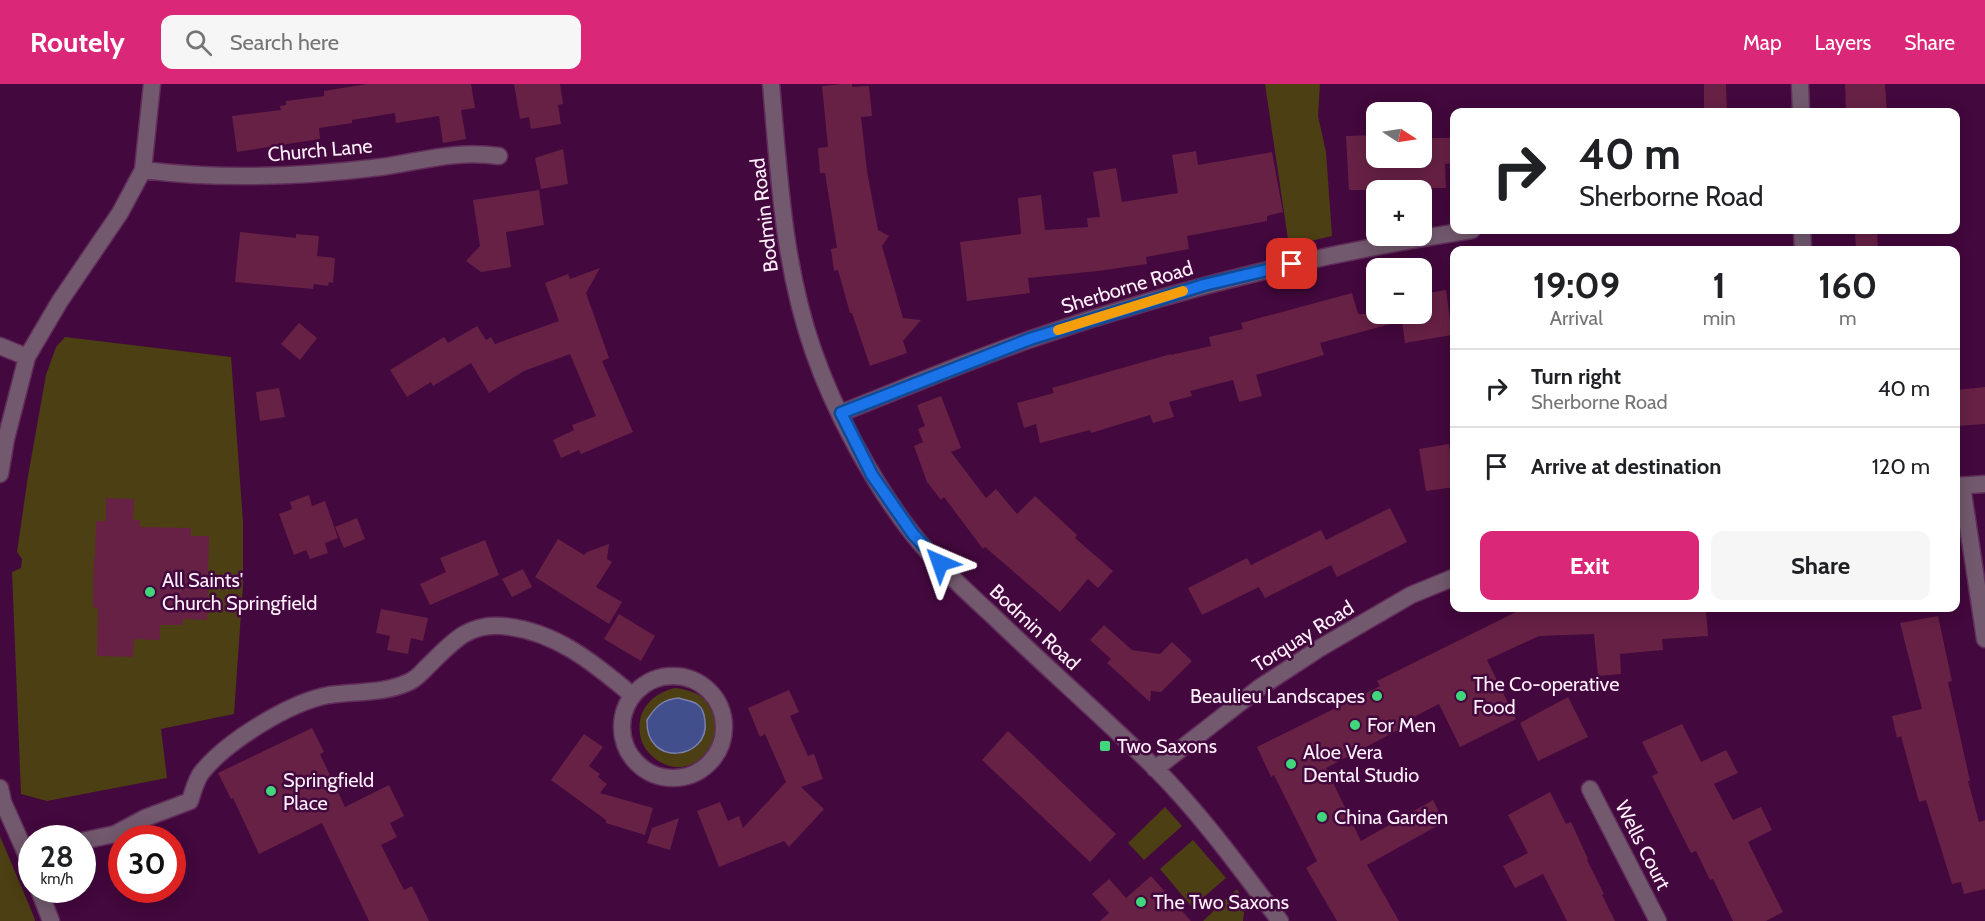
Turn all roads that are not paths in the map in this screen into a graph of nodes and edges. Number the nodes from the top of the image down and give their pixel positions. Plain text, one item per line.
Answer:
1 (152, 84) edge
2 (771, 84) edge
3 (1800, 84) edge
4 (1801, 108) edge
5 (499, 156) dead end
6 (143, 170) junction
7 (1450, 233) edge
8 (0, 346) edge
9 (27, 357) junction
10 (841, 413) junction
11 (0, 474) edge
12 (1985, 484) edge
13 (1960, 486) edge
14 (1960, 492) edge
15 (1450, 579) edge
16 (1985, 639) edge
17 (632, 695) junction
18 (1155, 769) junction
19 (0, 788) edge
20 (1590, 789) dead end
21 (18, 833) edge
22 (96, 838) edge
23 (44, 903) edge
24 (1272, 918) edge
25 (51, 921) edge
26 (1658, 921) edge

1 - 6 street
2 - 10 street, Bodmin Road
3 - 4 street
5 - 6 street, Church Lane
6 - 9 street
7 - 10 street, Sherborne Road
8 - 9 street
9 - 11 street
10 - 18 street, Bodmin Road
12 - 13 street
14 - 16 street
15 - 18 street, Torquay Road
17 - 17 street
17 - 22 street
18 - 24 street, Bodmin Road
19 - 21 street
20 - 26 street, Wells Court
23 - 25 street

